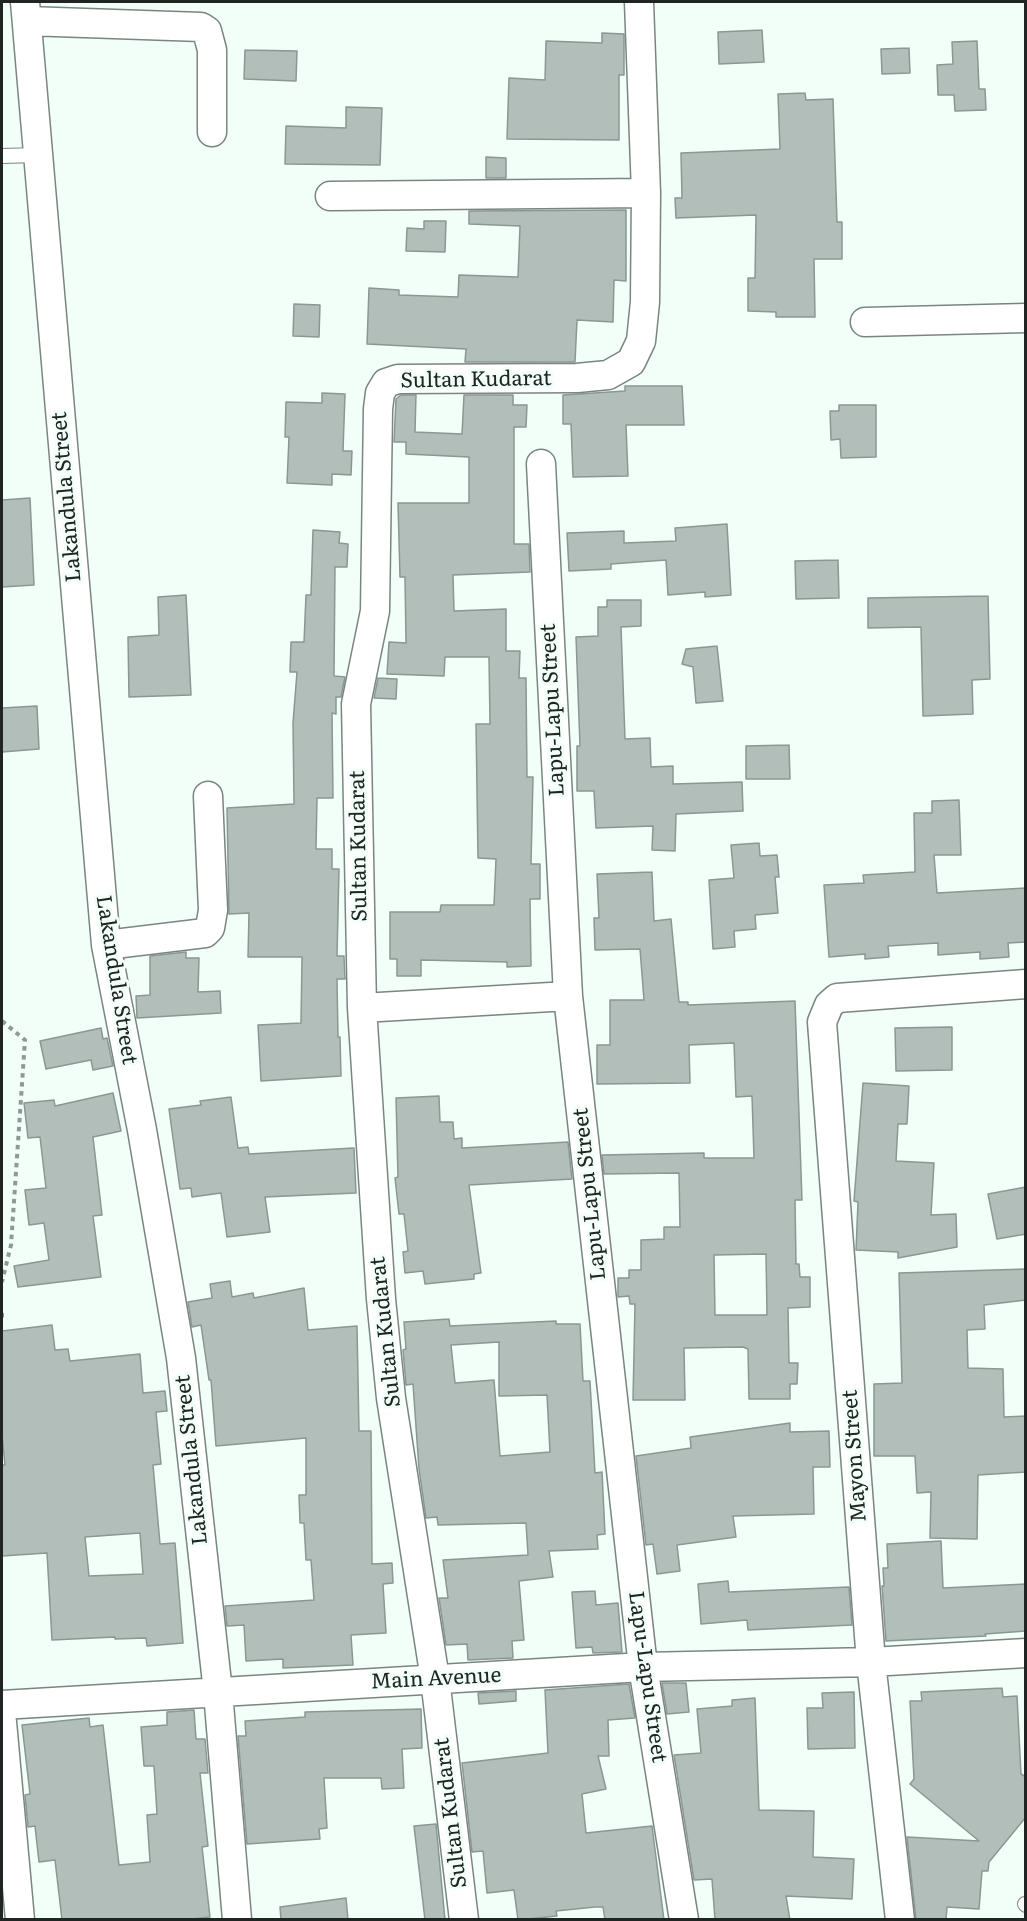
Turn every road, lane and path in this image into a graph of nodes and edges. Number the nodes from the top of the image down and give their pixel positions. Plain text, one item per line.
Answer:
1 (639, 2) edge
2 (26, 11) edge
3 (212, 132) dead end
4 (38, 155) junction
5 (2, 156) edge
6 (646, 193) junction
7 (330, 196) dead end
8 (1026, 318) edge
9 (865, 322) dead end
10 (541, 464) dead end
11 (208, 796) dead end
12 (106, 945) junction
13 (1026, 984) edge
14 (568, 996) junction
15 (362, 1008) junction
16 (2, 1021) edge
17 (2, 1282) edge
18 (2, 1313) edge
19 (2, 1322) edge
20 (1026, 1653) edge
21 (870, 1662) junction
22 (643, 1666) junction
23 (435, 1680) junction
24 (218, 1692) junction
25 (2, 1705) edge
26 (2, 1722) edge
27 (20, 1920) edge
28 (237, 1920) edge
29 (464, 1920) edge
30 (684, 1920) edge
31 (900, 1920) edge

1 - 6 street, Sultan Kudarat
2 - 3 street
2 - 4 street, Lakandula Street
4 - 5 lane
4 - 12 street, Lakandula Street
6 - 7 street
6 - 15 street, Sultan Kudarat
8 - 9 street
10 - 14 street, Lapu-Lapu Street
11 - 12 street
12 - 24 street, Lakandula Street
13 - 21 street, Mayon Street
14 - 15 street
14 - 22 street, Lapu-Lapu Street
15 - 23 street, Sultan Kudarat
16 - 17 path
18 - 19 path
20 - 21 street, Main Avenue
21 - 22 street, Main Avenue
21 - 31 street, Mayon Street
22 - 23 street, Main Avenue
22 - 30 street, Lapu-Lapu Street
23 - 24 street, Main Avenue
23 - 29 street, Sultan Kudarat
24 - 25 street, Main Avenue
24 - 28 street, Lakandula Street
26 - 27 street

